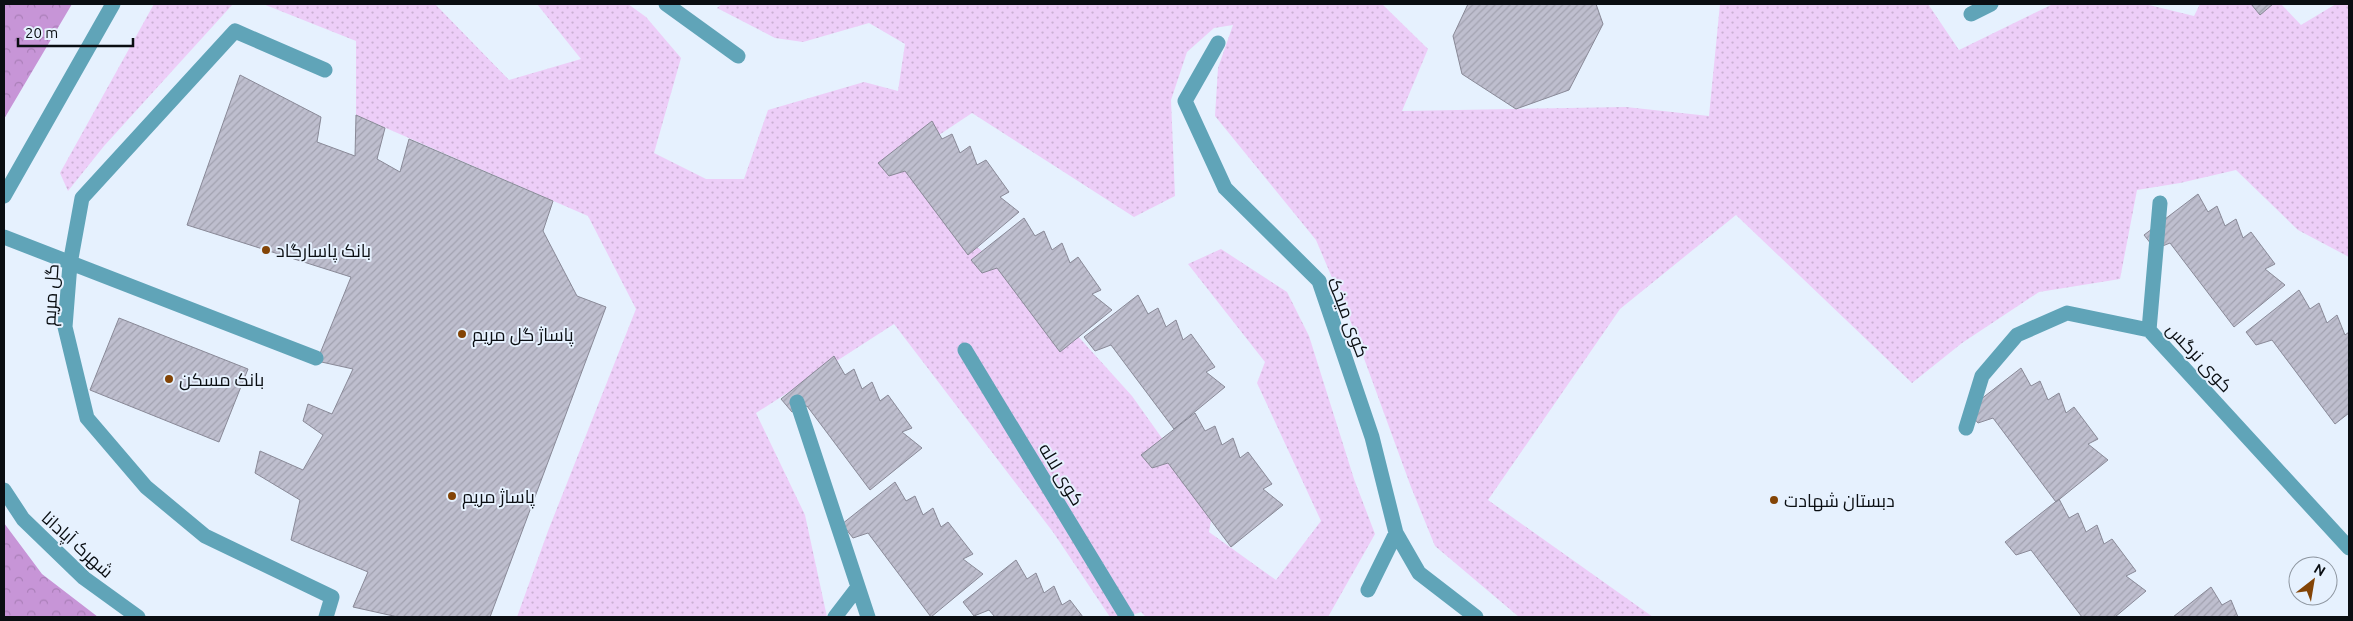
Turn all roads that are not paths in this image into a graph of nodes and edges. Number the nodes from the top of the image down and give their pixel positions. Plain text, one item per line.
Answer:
1 (113, 4) edge
2 (666, 4) edge
3 (1992, 4) edge
4 (1971, 14) dead end
5 (1218, 43) dead end
6 (738, 56) dead end
7 (325, 70) dead end
8 (4, 196) edge
9 (2160, 204) dead end
10 (4, 237) edge
11 (70, 264) junction
12 (2149, 330) junction
13 (965, 350) dead end
14 (316, 358) dead end
15 (797, 402) dead end
16 (1966, 428) dead end
17 (4, 490) edge
18 (1396, 533) junction
19 (2349, 548) edge
20 (858, 587) junction
21 (1368, 590) dead end
22 (138, 617) edge
23 (326, 617) edge
24 (835, 617) edge
25 (868, 617) edge
26 (1127, 617) edge
27 (1476, 617) edge

1 - 8 street
2 - 6 street
3 - 4 street
5 - 18 street, کوی میخک
7 - 11 street, گل مریم
9 - 12 street
10 - 11 street
11 - 14 street
11 - 23 street, گل مریم
12 - 16 street, کوی نرگس
12 - 19 street, کوی نرگس
13 - 26 street, کوی لاله
15 - 20 street
17 - 22 street, شهرک آپادانا
18 - 21 street
18 - 27 street, کوی میخک
20 - 24 street
20 - 25 street

